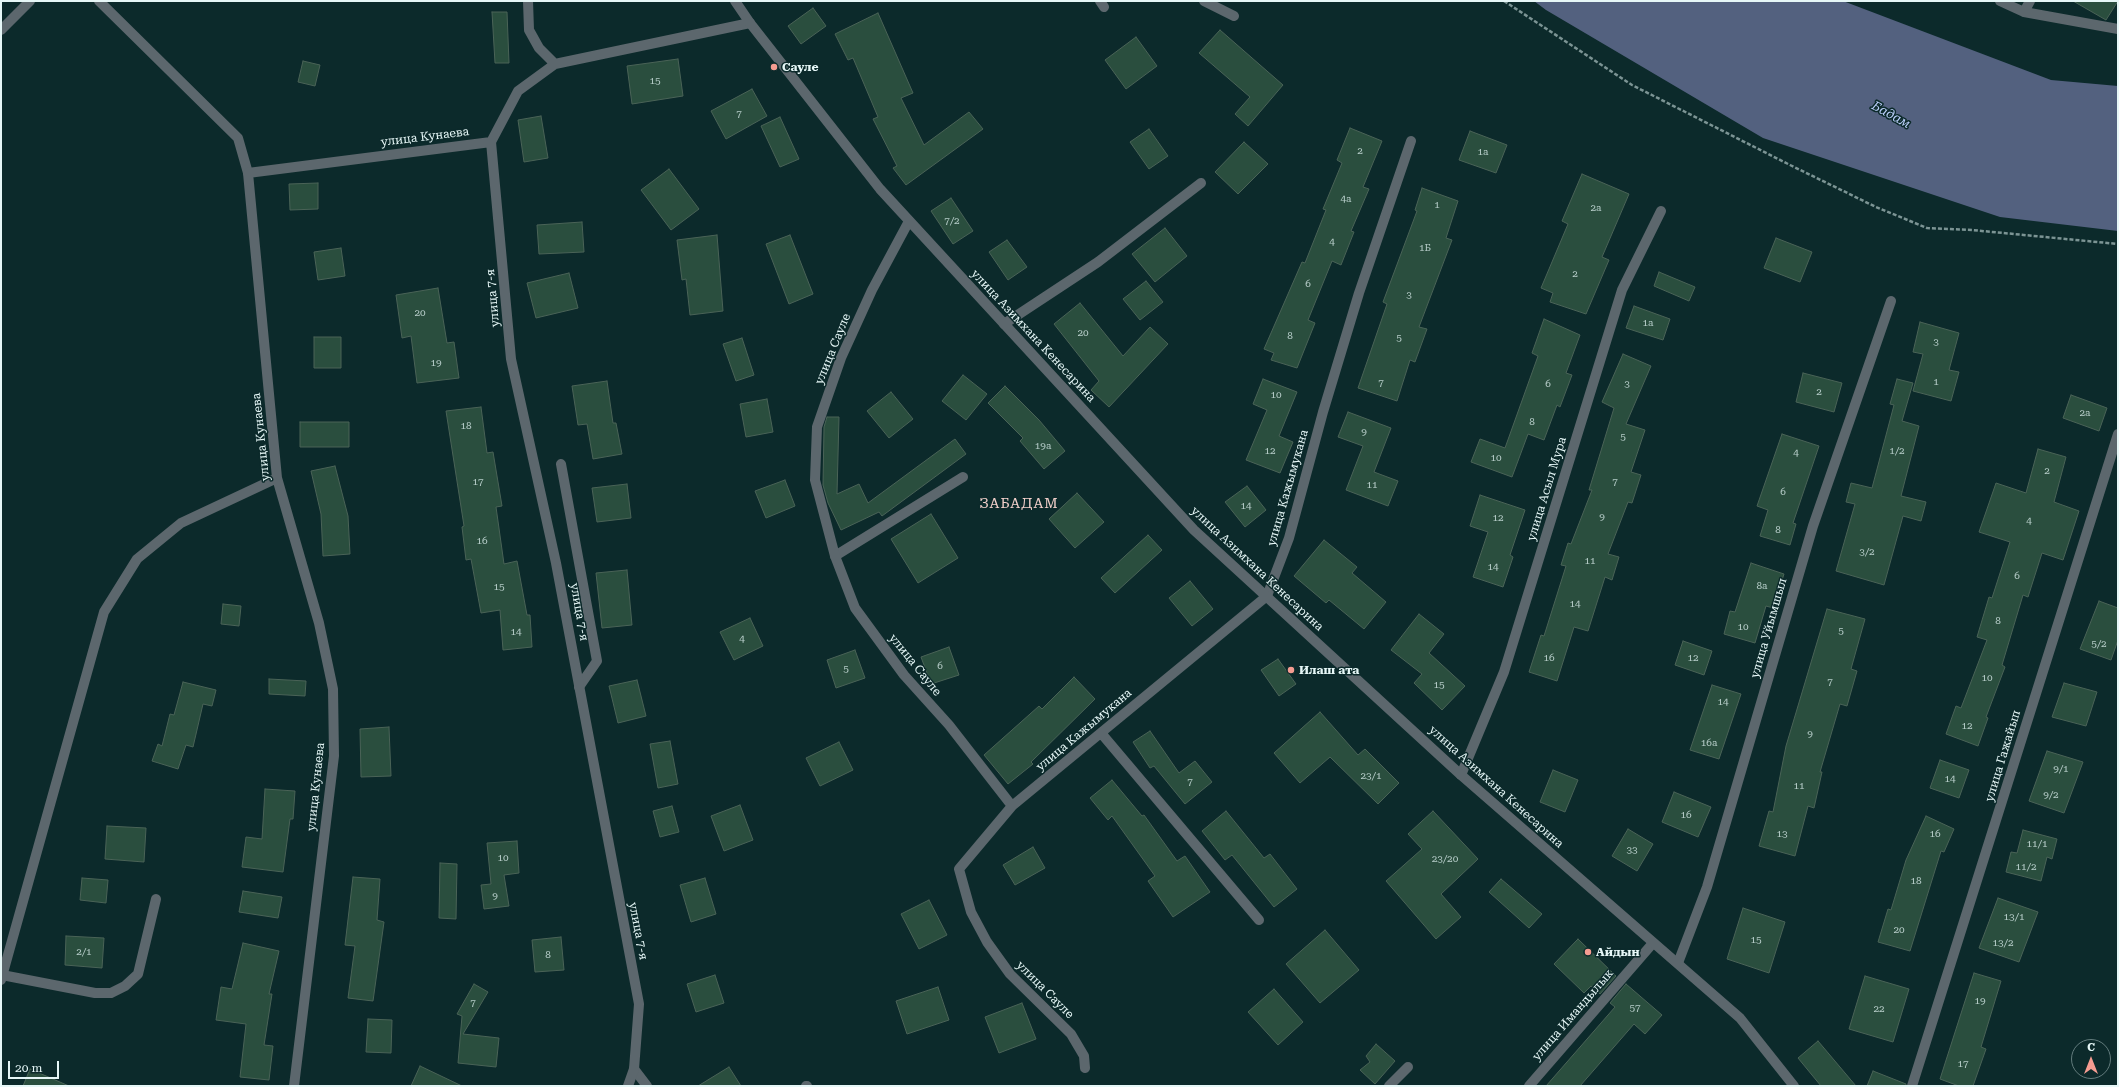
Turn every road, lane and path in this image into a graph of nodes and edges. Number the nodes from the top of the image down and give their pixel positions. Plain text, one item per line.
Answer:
1 (30, 1) edge
2 (99, 1) edge
3 (528, 1) edge
4 (735, 1) edge
5 (1204, 1) edge
6 (1504, 1) edge
7 (2000, 1) edge
8 (2030, 1) edge
9 (2024, 12) junction
10 (1234, 16) dead end
11 (750, 23) junction
12 (2118, 29) edge
13 (1, 30) edge
14 (555, 64) junction
15 (1411, 141) dead end
16 (491, 142) junction
17 (248, 173) junction
18 (1201, 183) dead end
19 (1661, 211) dead end
20 (909, 221) junction
21 (2118, 244) edge
22 (1891, 301) dead end
23 (1004, 324) junction
24 (2118, 434) edge
25 (561, 464) dead end
26 (963, 476) dead end
27 (277, 478) junction
28 (835, 556) junction
29 (1267, 596) junction
30 (579, 687) junction
31 (1101, 733) junction
32 (1461, 775) junction
33 (1012, 806) junction
34 (156, 899) dead end
35 (1259, 920) dead end
36 (1653, 943) junction
37 (1678, 963) junction
38 (2, 978) edge
39 (1408, 1067) dead end
40 (1085, 1068) dead end
41 (634, 1069) junction
42 (294, 1086) edge
43 (628, 1086) edge
44 (647, 1086) edge
45 (1389, 1086) edge
46 (1529, 1086) edge
47 (1794, 1086) edge
48 (1912, 1086) edge

1 - 13 street
2 - 17 street
3 - 14 street
4 - 11 street, улица Азимхана Кенесарина
5 - 10 street
6 - 21 path
7 - 9 street
8 - 9 street
9 - 12 street
11 - 14 street
11 - 20 street, улица Азимхана Кенесарина
14 - 16 street
15 - 29 street, улица Кажымукана
16 - 17 street, улица Кунаева
16 - 30 street, улица 7-я
17 - 27 street, улица Кунаева
18 - 23 street
19 - 32 street, улица Асыл Мура
20 - 23 street, улица Азимхана Кенесарина
20 - 28 street, улица Сауле
22 - 37 street, улица Уйымшыл
23 - 29 street, улица Азимхана Кенесарина
24 - 48 street, улица Гажайып
25 - 30 street
26 - 28 street
27 - 38 street
27 - 42 street, улица Кунаева
28 - 33 street, улица Сауле
29 - 31 street, улица Кажымукана
29 - 32 street, улица Азимхана Кенесарина
30 - 41 street, улица 7-я
31 - 33 street, улица Кажымукана
31 - 35 street
32 - 36 street, улица Азимхана Кенесарина
33 - 40 street, улица Сауле
34 - 38 street
36 - 37 street, улица Азимхана Кенесарина
36 - 46 street, улица Имандылык
37 - 47 street, улица Азимхана Кенесарина
39 - 45 street
41 - 43 street, улица 7-я
41 - 44 street

